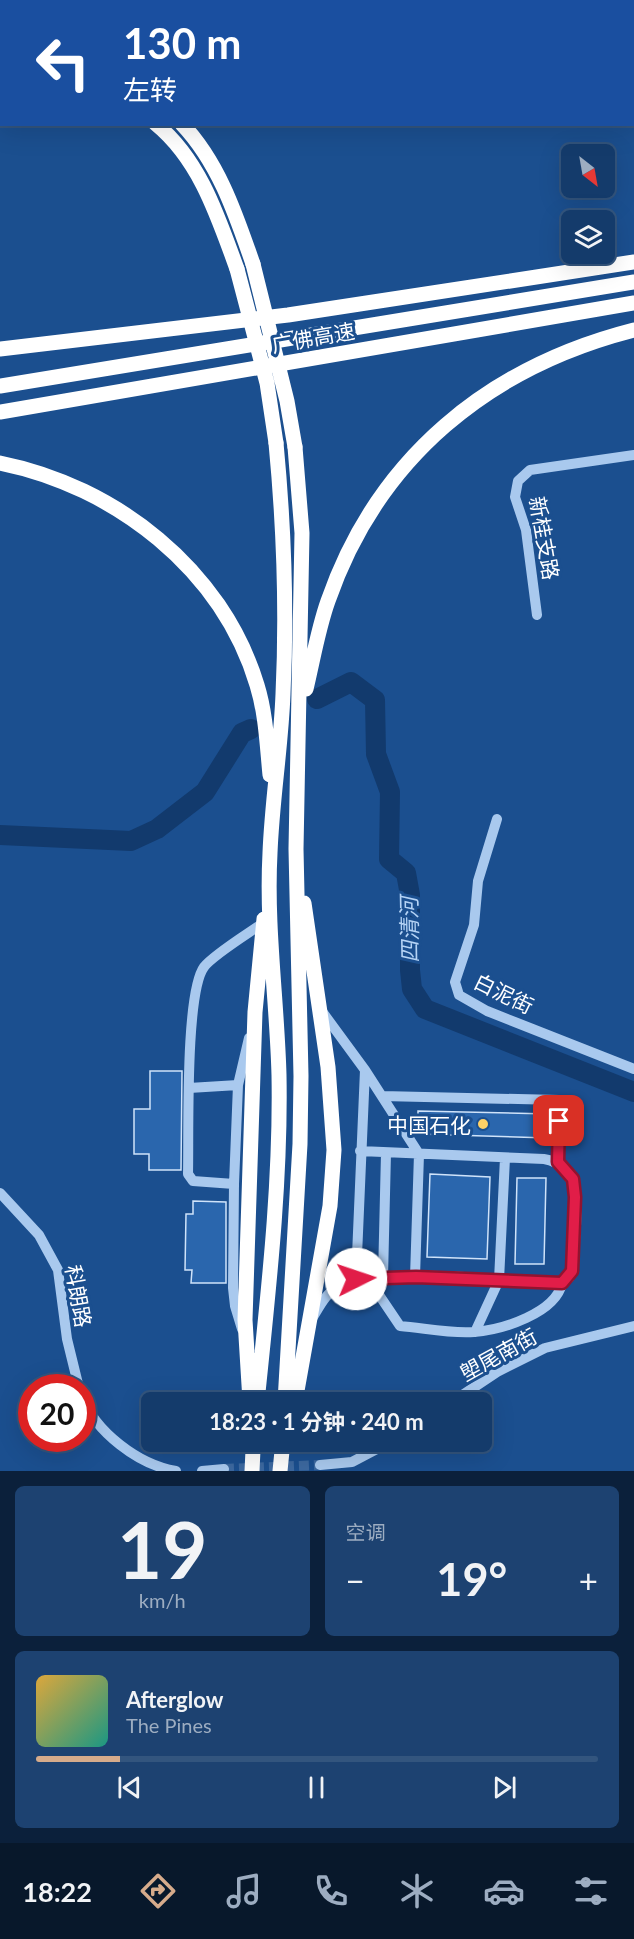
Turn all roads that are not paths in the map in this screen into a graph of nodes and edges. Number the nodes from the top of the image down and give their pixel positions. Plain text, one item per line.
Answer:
1 (158, 126) edge
2 (183, 126) edge
3 (634, 262) edge
4 (634, 282) edge
5 (634, 303) edge
6 (634, 330) edge
7 (0, 349) edge
8 (0, 386) edge
9 (0, 412) edge
10 (634, 455) edge
11 (0, 463) edge
12 (537, 615) dead end
13 (297, 730) junction
14 (274, 817) junction
15 (497, 819) dead end
16 (296, 849) junction
17 (270, 853) junction
18 (263, 923) junction
19 (319, 1008) junction
20 (255, 1012) junction
21 (634, 1069) edge
22 (365, 1070) junction
23 (238, 1085) junction
24 (189, 1088) junction
25 (382, 1096) junction
26 (360, 1151) junction
27 (386, 1153) junction
28 (419, 1154) junction
29 (505, 1158) junction
30 (558, 1162) junction
31 (234, 1184) junction
32 (0, 1192) edge
33 (383, 1277) junction
34 (416, 1277) junction
35 (362, 1278) junction
36 (500, 1280) junction
37 (562, 1283) junction
38 (309, 1322) junction
39 (634, 1326) edge
40 (475, 1332) junction
41 (247, 1343) junction
42 (76, 1374) edge
43 (249, 1392) edge
44 (258, 1392) edge
45 (286, 1392) edge
46 (297, 1392) edge
47 (467, 1392) edge
48 (96, 1419) edge
49 (253, 1452) edge
50 (282, 1452) edge
51 (371, 1452) edge
52 (320, 1465) dead end
53 (224, 1469) dead end
54 (176, 1471) edge
55 (202, 1471) edge
56 (252, 1471) edge
57 (280, 1471) edge

1 - 14 highway, bridge
2 - 13 highway, bridge
3 - 7 highway
4 - 8 highway, 广佛高速
5 - 9 highway, 广佛高速
6 - 13 highway
10 - 12 street, 新桂支路
11 - 14 highway
13 - 16 highway
14 - 17 highway
15 - 21 street, 白泥街
16 - 19 highway
16 - 45 highway
17 - 18 highway
17 - 44 highway
18 - 20 highway
18 - 24 street
19 - 22 street
19 - 38 highway
20 - 23 street
20 - 41 highway
22 - 25 street
22 - 26 street
23 - 24 street
23 - 31 street
24 - 31 street
25 - 28 street
25 - 30 street
26 - 27 street
26 - 35 street
27 - 28 street
27 - 33 street
28 - 29 street
28 - 34 street
29 - 30 street
29 - 36 street
30 - 37 street
31 - 41 street
32 - 42 street, 科朗路
33 - 34 street
33 - 35 street
34 - 36 street
35 - 38 street
35 - 40 street
36 - 37 street
36 - 40 street
37 - 40 street
38 - 46 highway
39 - 47 street, 塱尾南街
41 - 43 highway
48 - 54 street
49 - 56 highway, bridge
50 - 57 highway, bridge
51 - 52 street
53 - 55 street

